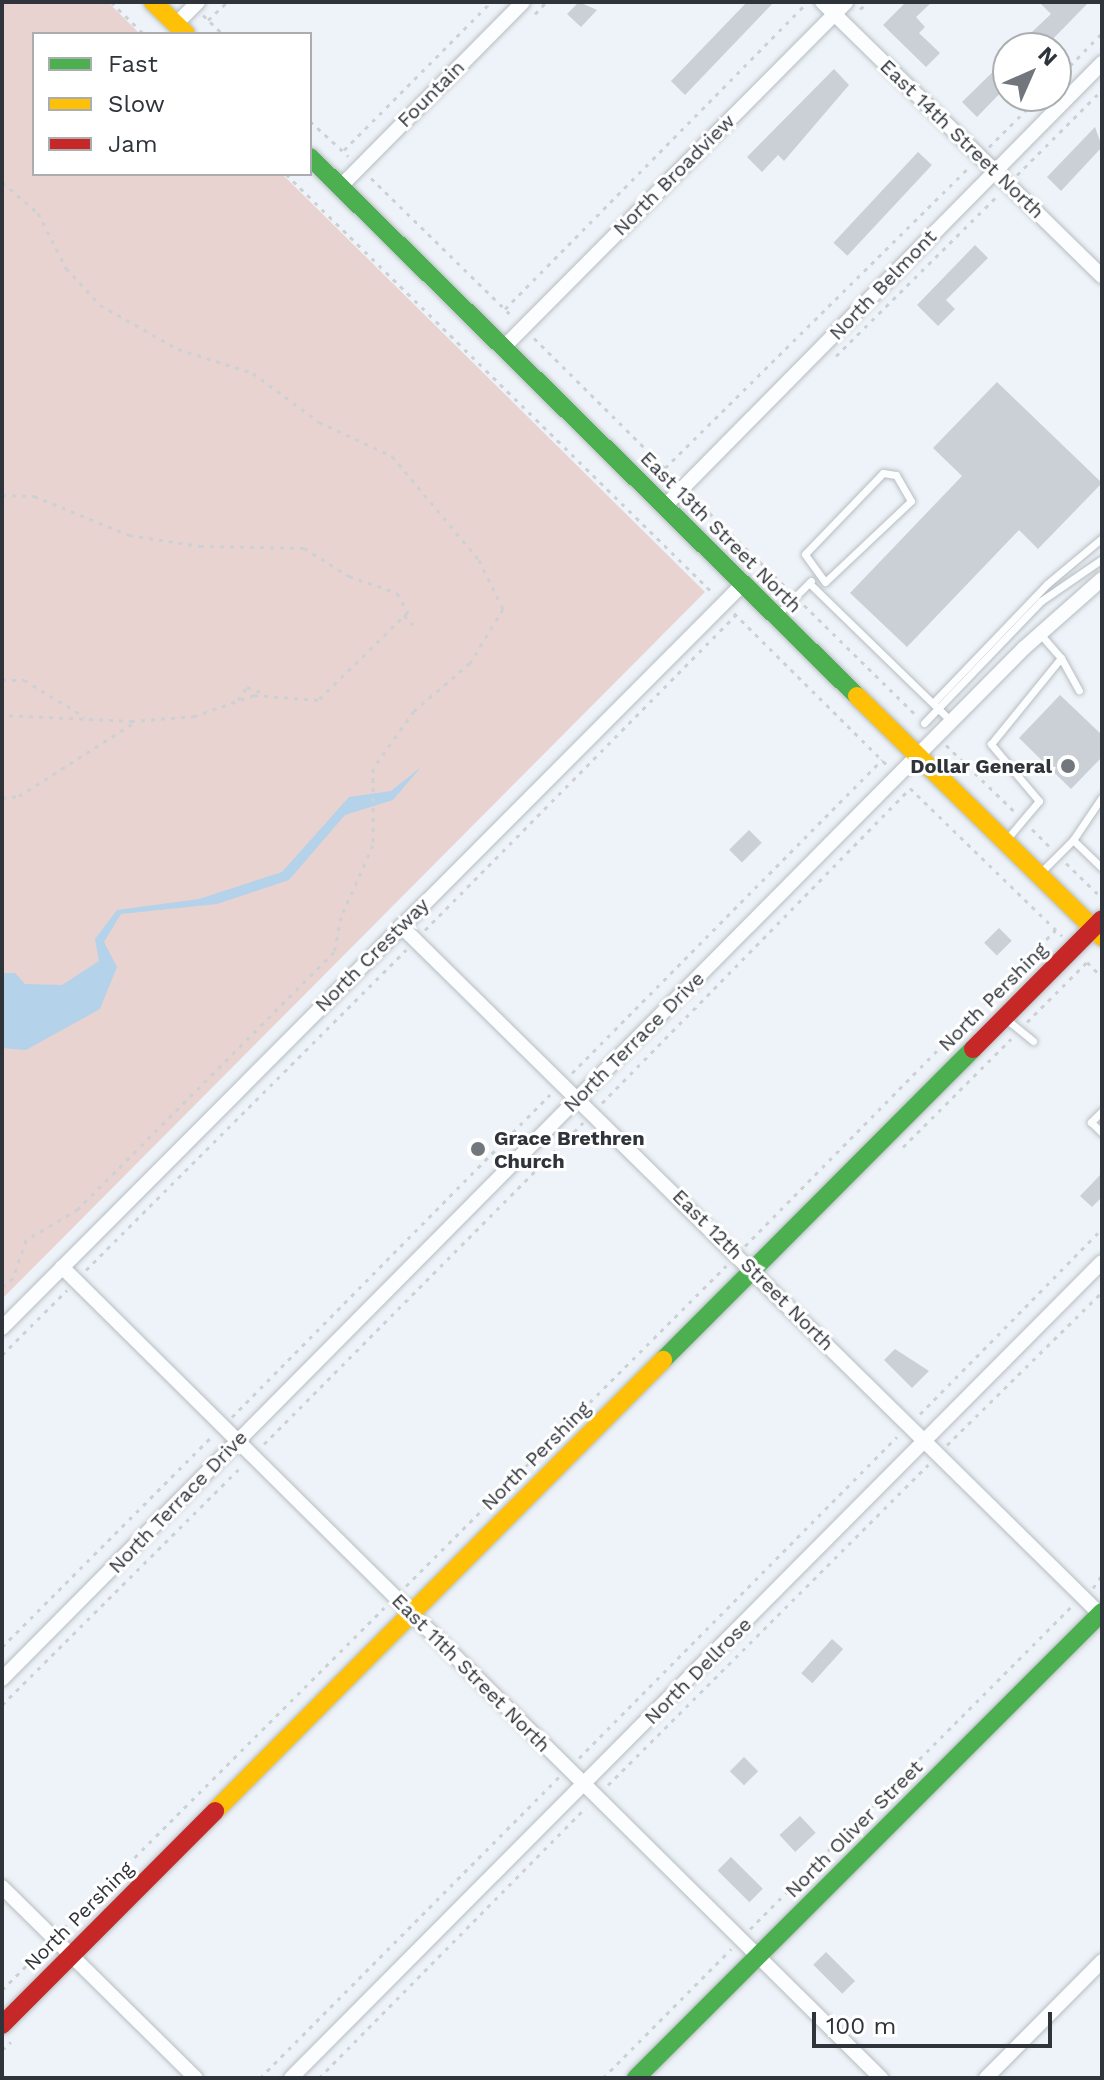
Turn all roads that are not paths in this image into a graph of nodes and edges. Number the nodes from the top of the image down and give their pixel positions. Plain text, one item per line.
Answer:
1 (153, 2) edge
2 (198, 2) edge
3 (523, 2) edge
4 (822, 2) edge
5 (846, 2) edge
6 (834, 14) junction
7 (181, 29) edge
8 (1102, 63) edge
9 (312, 159) edge
10 (994, 171) junction
11 (340, 187) junction
12 (1102, 276) edge
13 (503, 348) junction
14 (664, 507) junction
15 (1102, 538) edge
16 (1102, 559) edge
17 (1075, 560) junction
18 (1082, 569) junction
19 (817, 575) junction
20 (1098, 582) edge
21 (809, 583) junction
22 (743, 584) junction
23 (776, 616) junction
24 (1040, 634) junction
25 (1061, 658) junction
26 (1079, 690) dead end
27 (936, 706) junction
28 (952, 722) junction
29 (924, 723) road end
30 (918, 756) junction
31 (1102, 797) edge
32 (1073, 840) junction
33 (1004, 841) junction
34 (1102, 868) edge
35 (1038, 874) junction
36 (401, 926) junction
37 (1099, 928) edge
38 (1004, 1017) junction
39 (1033, 1041) dead end
40 (579, 1098) junction
41 (1102, 1111) edge
42 (1102, 1133) edge
43 (1102, 1262) edge
44 (62, 1267) junction
45 (753, 1269) junction
46 (2, 1328) edge
47 (926, 1440) junction
48 (238, 1442) junction
49 (411, 1613) junction
50 (1101, 1614) edge
51 (2, 1679) edge
52 (584, 1785) junction
53 (2, 1887) edge
54 (71, 1955) junction
55 (758, 1956) junction
56 (1102, 1961) edge
57 (2, 2025) edge
58 (196, 2078) edge
59 (291, 2078) edge
60 (636, 2078) edge
61 (881, 2078) edge
62 (986, 2078) edge

1 - 7 main road
2 - 7 street
3 - 11 street, Fountain
4 - 6 street, East 14th Street North
5 - 6 street, North Broadview
6 - 10 street, East 14th Street North
6 - 13 street, North Broadview
8 - 10 street, North Belmont
9 - 11 main road, East 13th Street North
10 - 12 street, East 14th Street North
10 - 14 street, North Belmont
11 - 13 main road, East 13th Street North
13 - 14 main road, East 13th Street North
14 - 22 main road, East 13th Street North
15 - 17 lane
16 - 18 lane
17 - 18 lane
17 - 27 lane
18 - 20 lane
18 - 27 lane
19 - 19 lane
19 - 21 lane
20 - 24 street, North Terrace Drive
21 - 23 lane
21 - 27 lane
22 - 23 main road, East 13th Street North
22 - 36 street, North Crestway
23 - 30 main road, East 13th Street North
24 - 25 lane
24 - 28 street, North Terrace Drive
25 - 26 lane
25 - 33 lane
27 - 28 lane
27 - 29 lane
28 - 30 street, North Terrace Drive
30 - 33 main road, East 13th Street North
30 - 40 street, North Terrace Drive
31 - 32 lane
32 - 34 lane
32 - 35 lane
33 - 35 main road, East 13th Street North
35 - 37 main road, East 13th Street North
36 - 40 street, East 12th Street North
36 - 44 street, North Crestway
37 - 38 main road, North Pershing
38 - 39 lane
38 - 45 main road, North Pershing
40 - 45 street, East 12th Street North
40 - 48 street, North Terrace Drive
41 - 42 lane
43 - 47 street, North Dellrose
44 - 46 street, North Crestway
44 - 48 street, East 11th Street North
45 - 47 street, East 12th Street North
45 - 49 main road, North Pershing
47 - 50 street, East 12th Street North
47 - 52 street, North Dellrose
48 - 49 street, East 11th Street North
48 - 51 street, North Terrace Drive
49 - 52 street, East 11th Street North
49 - 54 main road, North Pershing
50 - 55 main road, North Oliver Street
52 - 55 street, East 11th Street North
52 - 59 street, North Dellrose
53 - 54 street
54 - 57 main road, North Pershing
54 - 58 street
55 - 60 main road, North Oliver Street
55 - 61 street, East 11th Street North
56 - 62 street

